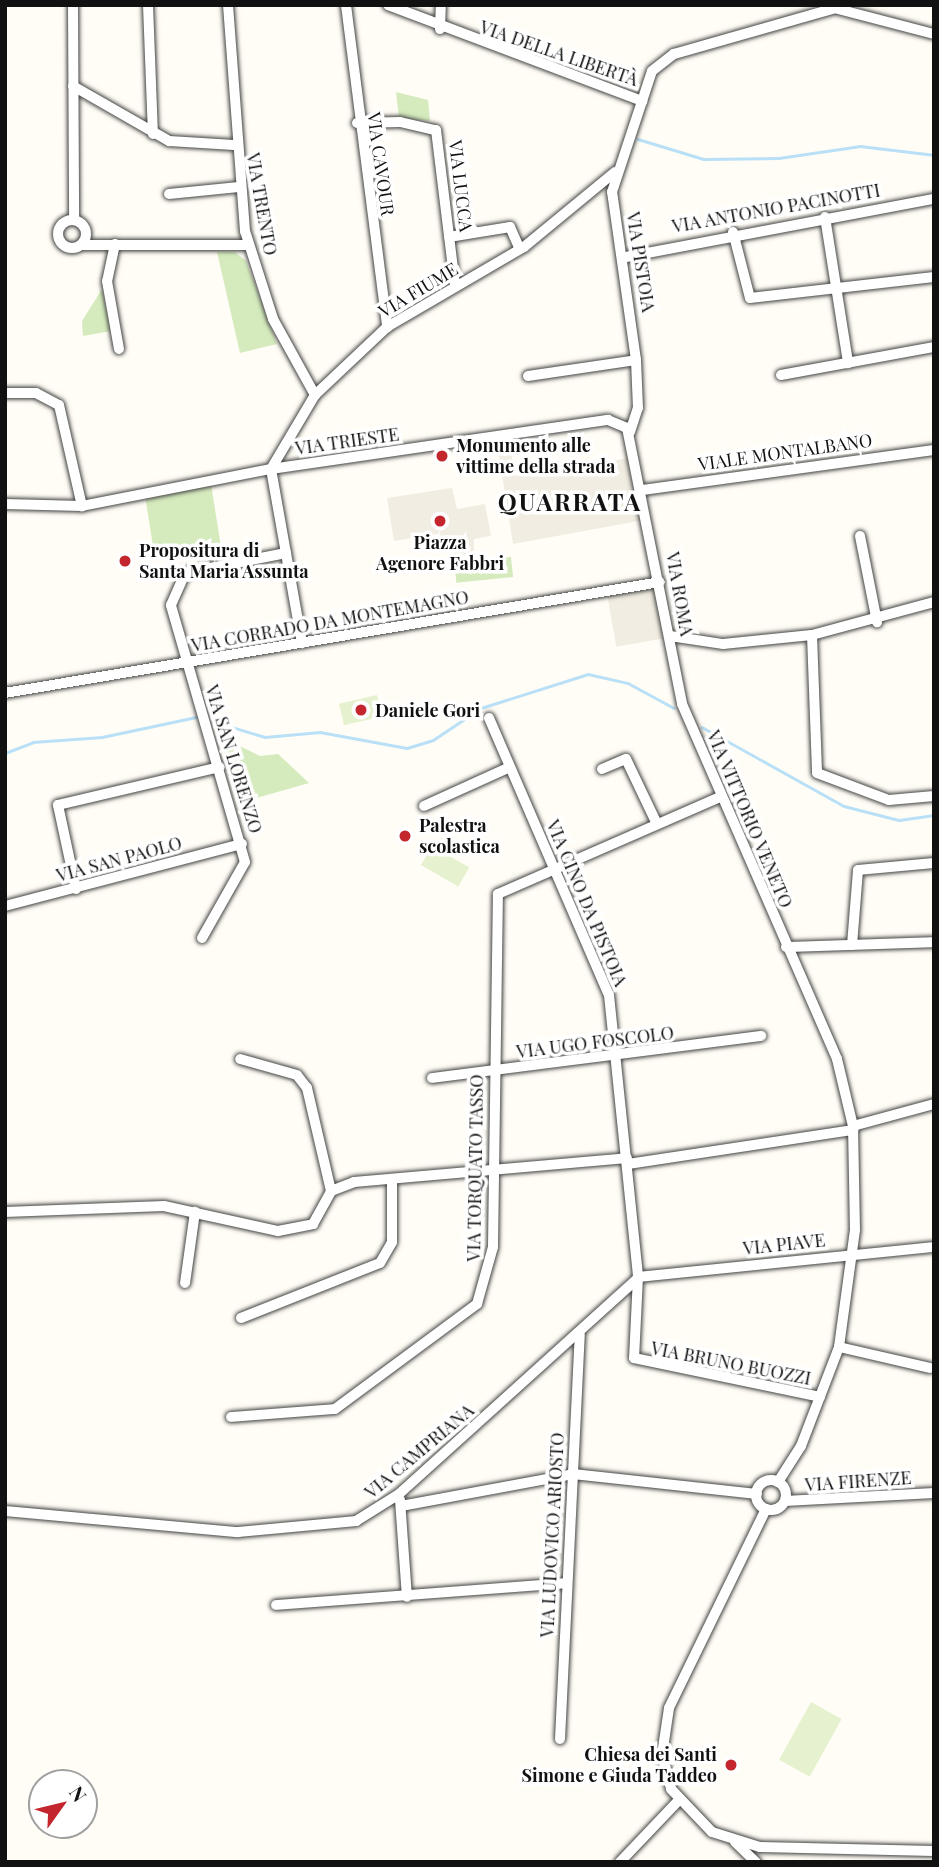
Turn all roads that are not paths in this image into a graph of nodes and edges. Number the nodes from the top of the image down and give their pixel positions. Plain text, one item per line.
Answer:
1 (73, 5) edge
2 (148, 5) edge
3 (229, 5) edge
4 (346, 5) edge
5 (388, 5) edge
6 (441, 5) edge
7 (842, 7) edge
8 (440, 29) junction
9 (934, 34) edge
10 (73, 86) junction
11 (642, 101) junction
12 (357, 122) junction
13 (153, 134) junction
14 (234, 145) junction
15 (615, 172) junction
16 (239, 187) junction
17 (169, 194) dead end
18 (934, 199) edge
19 (825, 216) junction
20 (74, 220) junction
21 (733, 232) junction
22 (449, 237) junction
23 (115, 244) junction
24 (81, 245) junction
25 (248, 245) junction
26 (520, 249) junction
27 (626, 257) junction
28 (934, 276) edge
29 (455, 285) junction
30 (837, 290) junction
31 (387, 327) junction
32 (934, 348) edge
33 (119, 349) dead end
34 (636, 360) junction
35 (848, 363) junction
36 (781, 375) dead end
37 (528, 376) dead end
38 (5, 393) edge
39 (315, 395) junction
40 (630, 432) junction
41 (934, 450) edge
42 (271, 469) junction
43 (642, 490) junction
44 (5, 504) edge
45 (82, 506) junction
46 (860, 536) dead end
47 (286, 553) junction
48 (660, 582) junction
49 (934, 602) edge
50 (877, 622) junction
51 (812, 635) junction
52 (670, 636) junction
53 (302, 643) junction
54 (185, 664) junction
55 (5, 693) edge
56 (682, 704) joint
57 (489, 718) dead end
58 (220, 767) junction
59 (510, 767) junction
60 (602, 769) dead end
61 (934, 796) edge
62 (720, 797) junction
63 (424, 806) dead end
64 (657, 824) junction
65 (242, 844) junction
66 (934, 863) edge
67 (554, 870) junction
68 (75, 889) junction
69 (5, 906) edge
70 (202, 937) dead end
71 (934, 942) edge
72 (852, 945) junction
73 (786, 947) junction
74 (761, 1037) dead end
75 (619, 1057) junction
76 (240, 1059) dead end
77 (495, 1072) junction
78 (432, 1078) dead end
79 (934, 1104) edge
80 (853, 1128) junction
81 (627, 1161) junction
82 (492, 1170) junction
83 (392, 1181) junction
84 (331, 1191) junction
85 (5, 1212) edge
86 (194, 1212) junction
87 (934, 1247) edge
88 (854, 1255) junction
89 (638, 1278) junction
90 (185, 1283) dead end
91 (241, 1318) dead end
92 (580, 1334) junction
93 (839, 1347) junction
94 (930, 1368) dead end
95 (820, 1398) junction
96 (231, 1417) dead end
97 (573, 1474) junction
98 (778, 1482) junction
99 (934, 1493) edge
100 (398, 1494) junction
101 (757, 1494) junction
102 (785, 1501) junction
103 (401, 1506) junction
104 (766, 1509) junction
105 (5, 1511) edge
106 (566, 1583) junction
107 (407, 1597) junction
108 (276, 1605) dead end
109 (560, 1739) dead end
110 (677, 1801) junction
111 (733, 1840) junction
112 (934, 1851) edge
113 (620, 1862) edge
114 (756, 1862) edge

1 - 10 street
2 - 13 street
3 - 14 street, VIA TRENTO
4 - 12 street, VIA CAVOUR
5 - 8 street, VIA DELLA LIBERTÀ
6 - 8 street
7 - 9 street
7 - 11 street, VIA PISTOIA
8 - 11 street, VIA DELLA LIBERTÀ
10 - 13 street
10 - 20 street
11 - 15 street, VIA PISTOIA
12 - 22 street, VIA LUCCA
12 - 31 street, VIA CAVOUR
13 - 14 street
14 - 16 street, VIA TRENTO
15 - 26 street, VIA FIUME
15 - 27 street, VIA PISTOIA
16 - 17 street
16 - 25 street, VIA TRENTO
18 - 19 street, VIA ANTONIO PACINOTTI
19 - 21 street, VIA ANTONIO PACINOTTI
19 - 30 street
20 - 24 street
20 - 24 street
21 - 27 street, VIA ANTONIO PACINOTTI
21 - 30 street
22 - 26 street
22 - 29 street, VIA LUCCA
23 - 24 street
23 - 25 street
23 - 33 street
25 - 39 street, VIA TRENTO
26 - 29 street, VIA FIUME
27 - 34 street, VIA PISTOIA
28 - 30 street
29 - 31 street, VIA FIUME
30 - 35 street
31 - 39 street, VIA FIUME
32 - 35 street
34 - 37 street
34 - 40 street, VIA PISTOIA
35 - 36 street
38 - 45 street
39 - 42 street, VIA FIUME
40 - 42 street, VIA TRIESTE
40 - 43 street
41 - 43 street, VIALE MONTALBANO
42 - 45 street, VIA TRIESTE
42 - 47 street
43 - 48 street, VIA ROMA
44 - 45 street, VIA TRIESTE
46 - 50 street
47 - 53 street
47 - 54 street, VIA SAN LORENZO
48 - 52 street, VIA ROMA
48 - 53 street, VIA CORRADO DA MONTEMAGNO
49 - 50 street
50 - 51 street
51 - 52 street
51 - 61 street
52 - 56 street, VIA ROMA
53 - 54 street, VIA CORRADO DA MONTEMAGNO
54 - 55 street, VIA CORRADO DA MONTEMAGNO
54 - 58 street, VIA SAN LORENZO
56 - 62 street, VIA VITTORIO VENETO
57 - 59 street, VIA CINO DA PISTOIA
58 - 65 street, VIA SAN LORENZO
58 - 68 street
59 - 63 street
59 - 67 street, VIA CINO DA PISTOIA
60 - 64 street
62 - 64 street
62 - 73 street, VIA VITTORIO VENETO
64 - 67 street
65 - 68 street, VIA SAN PAOLO
65 - 70 street, VIA SAN LORENZO
66 - 72 street
67 - 75 street, VIA CINO DA PISTOIA
67 - 77 street, VIA TORQUATO TASSO
68 - 69 street, VIA SAN PAOLO
71 - 72 street
72 - 73 street
73 - 80 street, VIA VITTORIO VENETO
74 - 75 street, VIA UGO FOSCOLO
75 - 77 street, VIA UGO FOSCOLO
75 - 81 street, VIA CINO DA PISTOIA
76 - 84 street
77 - 78 street, VIA UGO FOSCOLO
77 - 82 street, VIA TORQUATO TASSO
79 - 80 street
80 - 81 street
80 - 88 street, VIA VITTORIO VENETO
81 - 82 street
81 - 89 street, VIA CINO DA PISTOIA
82 - 83 street
82 - 96 street, VIA TORQUATO TASSO
83 - 84 street
83 - 91 street
84 - 86 street
85 - 86 street
86 - 90 street
87 - 88 street, VIA PIAVE
88 - 89 street, VIA PIAVE
88 - 93 street, VIA VITTORIO VENETO
89 - 92 street, VIA CAMPRIANA
89 - 95 street, VIA BRUNO BUOZZI
92 - 97 street, VIA LUDOVICO ARIOSTO
92 - 100 street, VIA CAMPRIANA
93 - 94 street
93 - 95 street, VIA VITTORIO VENETO
95 - 98 street, VIA VITTORIO VENETO
97 - 101 street
97 - 103 street
97 - 106 street, VIA LUDOVICO ARIOSTO
98 - 101 street
98 - 102 street
99 - 102 street, VIA FIRENZE
100 - 103 street
100 - 105 street, VIA CAMPRIANA
101 - 104 street
102 - 104 street, VIA FIRENZE
103 - 107 street
104 - 110 street
106 - 107 street
106 - 109 street, VIA LUDOVICO ARIOSTO
107 - 108 street
110 - 111 street
110 - 113 street
111 - 112 street
111 - 114 street

